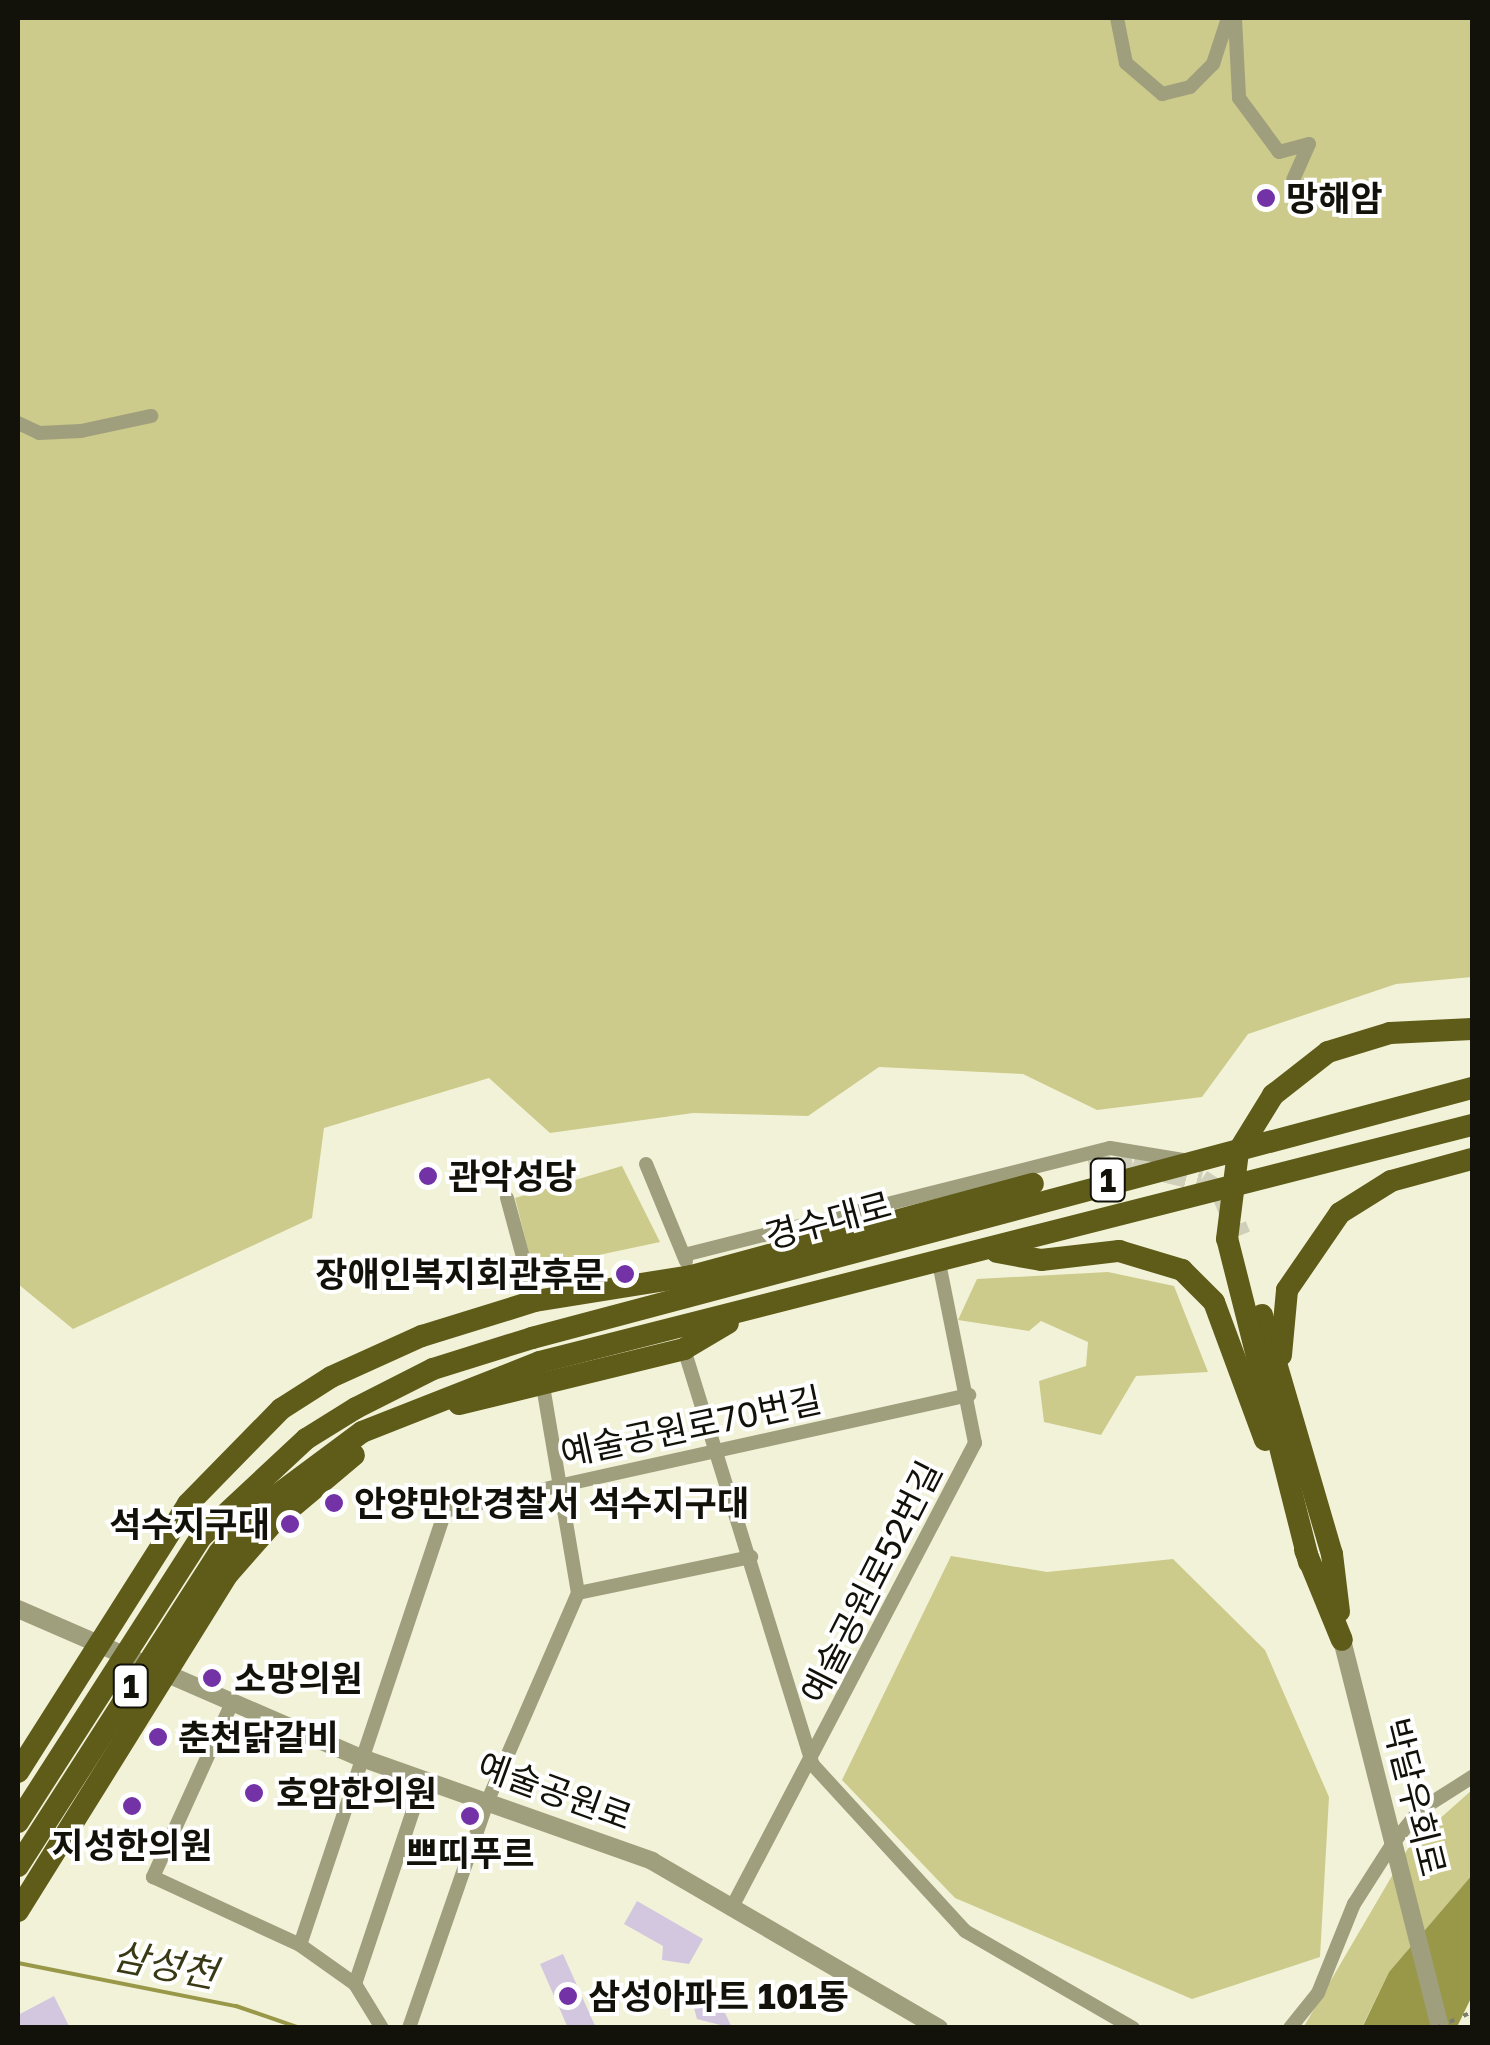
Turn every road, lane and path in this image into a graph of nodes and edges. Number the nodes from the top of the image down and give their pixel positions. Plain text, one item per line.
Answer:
1 (1117, 18) edge
2 (1228, 18) edge
3 (1235, 18) edge
4 (1293, 180) dead end
5 (151, 416) dead end
6 (18, 423) edge
7 (1472, 1029) edge
8 (1472, 1088) edge
9 (1472, 1125) edge
10 (1472, 1159) edge
11 (1184, 1160) junction
12 (646, 1164) dead end
13 (1089, 1169) tunnel mouth
14 (507, 1198) dead end
15 (1240, 1236) tunnel mouth
16 (989, 1251) junction
17 (939, 1263) junction
18 (692, 1268) junction
19 (746, 1279) junction
20 (535, 1302) junction
21 (749, 1311) junction
22 (684, 1349) junction
23 (542, 1381) junction
24 (969, 1395) junction
25 (1289, 1398) junction
26 (720, 1452) junction
27 (559, 1484) junction
28 (245, 1506) junction
29 (751, 1557) junction
30 (1310, 1562) junction
31 (578, 1593) junction
32 (18, 1609) edge
33 (1342, 1640) junction
34 (94, 1644) junction
35 (166, 1676) junction
36 (231, 1705) junction
37 (362, 1758) junction
38 (813, 1764) junction
39 (18, 1772) edge
40 (1472, 1777) edge
41 (424, 1778) junction
42 (488, 1800) junction
43 (18, 1822) edge
44 (18, 1866) edge
45 (731, 1910) junction
46 (18, 1911) edge
47 (300, 1945) junction
48 (355, 1984) junction
49 (898, 2005) junction
50 (382, 2028) edge
51 (409, 2028) edge
52 (917, 2028) edge
53 (939, 2028) edge
54 (952, 2028) edge
55 (1133, 2028) edge
56 (1290, 2028) edge
57 (1440, 2028) edge

1 - 2 street
3 - 4 street
5 - 6 street
7 - 30 main road
8 - 11 main road, 경수대로 / 1
9 - 16 main road, 경수대로 / 1
10 - 25 main road
11 - 18 street
11 - 19 main road, 경수대로 / 1
12 - 18 street
13 - 18 main road
14 - 20 street
15 - 25 main road
16 - 17 main road, 경수대로 / 1
16 - 30 main road
17 - 21 main road, 경수대로 / 1
17 - 24 street, 예술공원로52번길
18 - 19 main road
18 - 20 main road
19 - 28 main road, 경수대로 / 1
20 - 34 main road
21 - 22 main road
21 - 28 main road, 경수대로 / 1
22 - 23 main road
22 - 26 street
23 - 27 street
23 - 35 main road
24 - 26 street, 예술공원로70번길
24 - 38 street, 예술공원로52번길
25 - 33 main road
26 - 27 street, 예술공원로70번길
26 - 29 street
27 - 31 street
27 - 37 street, 예술공원로70번길
28 - 43 main road, 1
28 - 44 main road, 1
29 - 31 street
29 - 38 street
30 - 33 main road
31 - 42 street
32 - 34 street, 예술공원로
33 - 57 street, 박달우회로
34 - 35 street, 예술공원로
34 - 39 main road
35 - 36 street, 예술공원로
35 - 46 main road
36 - 37 street, 예술공원로
36 - 47 street
37 - 41 street, 예술공원로
37 - 47 street
38 - 45 street, 예술공원로52번길
38 - 55 street
40 - 56 street
41 - 42 street, 예술공원로
41 - 48 street
42 - 45 street, 예술공원로
42 - 51 street
45 - 49 street, 예술공원로
47 - 48 street
48 - 50 street
49 - 52 street
49 - 53 street, 예술공원로
49 - 54 street

